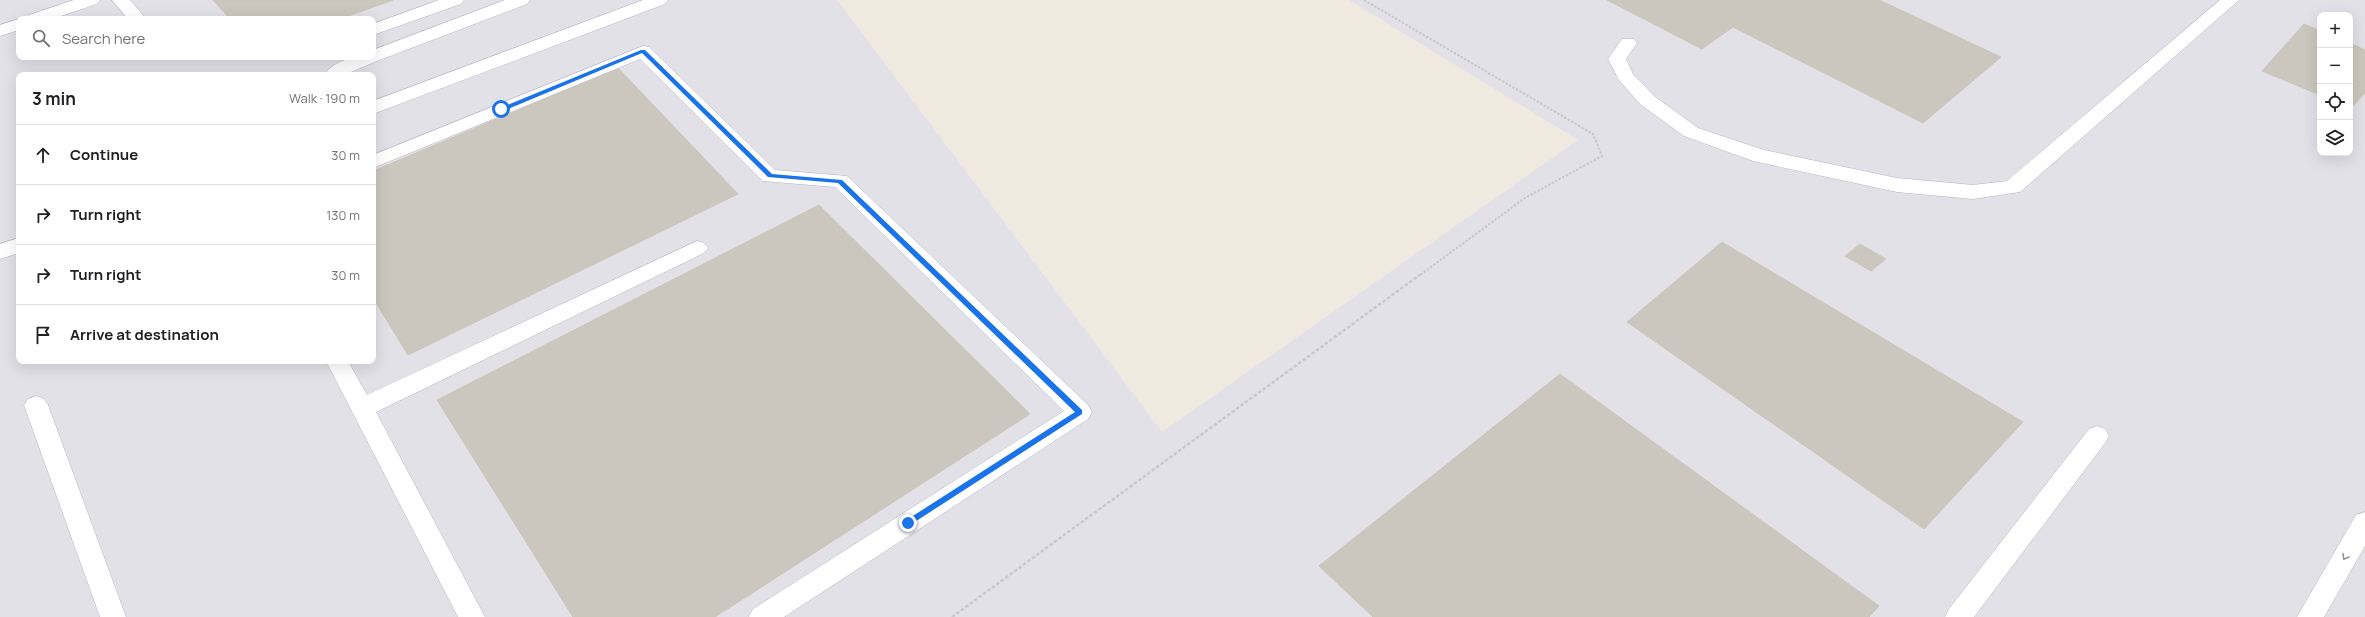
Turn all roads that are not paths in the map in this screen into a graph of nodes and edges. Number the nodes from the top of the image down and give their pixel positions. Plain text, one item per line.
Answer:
1 (92, 0) edge
2 (121, 0) edge
3 (455, 0) edge
4 (521, 0) edge
5 (659, 0) edge
6 (2230, 0) edge
7 (44, 16) edge
8 (134, 16) edge
9 (16, 25) edge
10 (376, 29) edge
11 (0, 31) edge
12 (1628, 43) dead end
13 (376, 54) edge
14 (361, 60) edge
15 (336, 72) edge
16 (376, 107) edge
17 (376, 161) edge
18 (16, 246) edge
19 (697, 248) dead end
20 (0, 252) edge
21 (339, 364) edge
22 (36, 405) dead end
23 (361, 408) junction
24 (2097, 436) dead end
25 (2365, 523) edge
26 (113, 617) edge
27 (472, 617) edge
28 (762, 617) edge
29 (1958, 617) edge
30 (2310, 617) edge

1 - 7 street
2 - 8 street
3 - 10 street
4 - 13 street
5 - 16 street
6 - 12 street
9 - 11 street
14 - 15 street
17 - 28 street
18 - 20 street
19 - 23 street
21 - 23 street
22 - 26 street
23 - 27 street
24 - 29 street
25 -> 30 street

